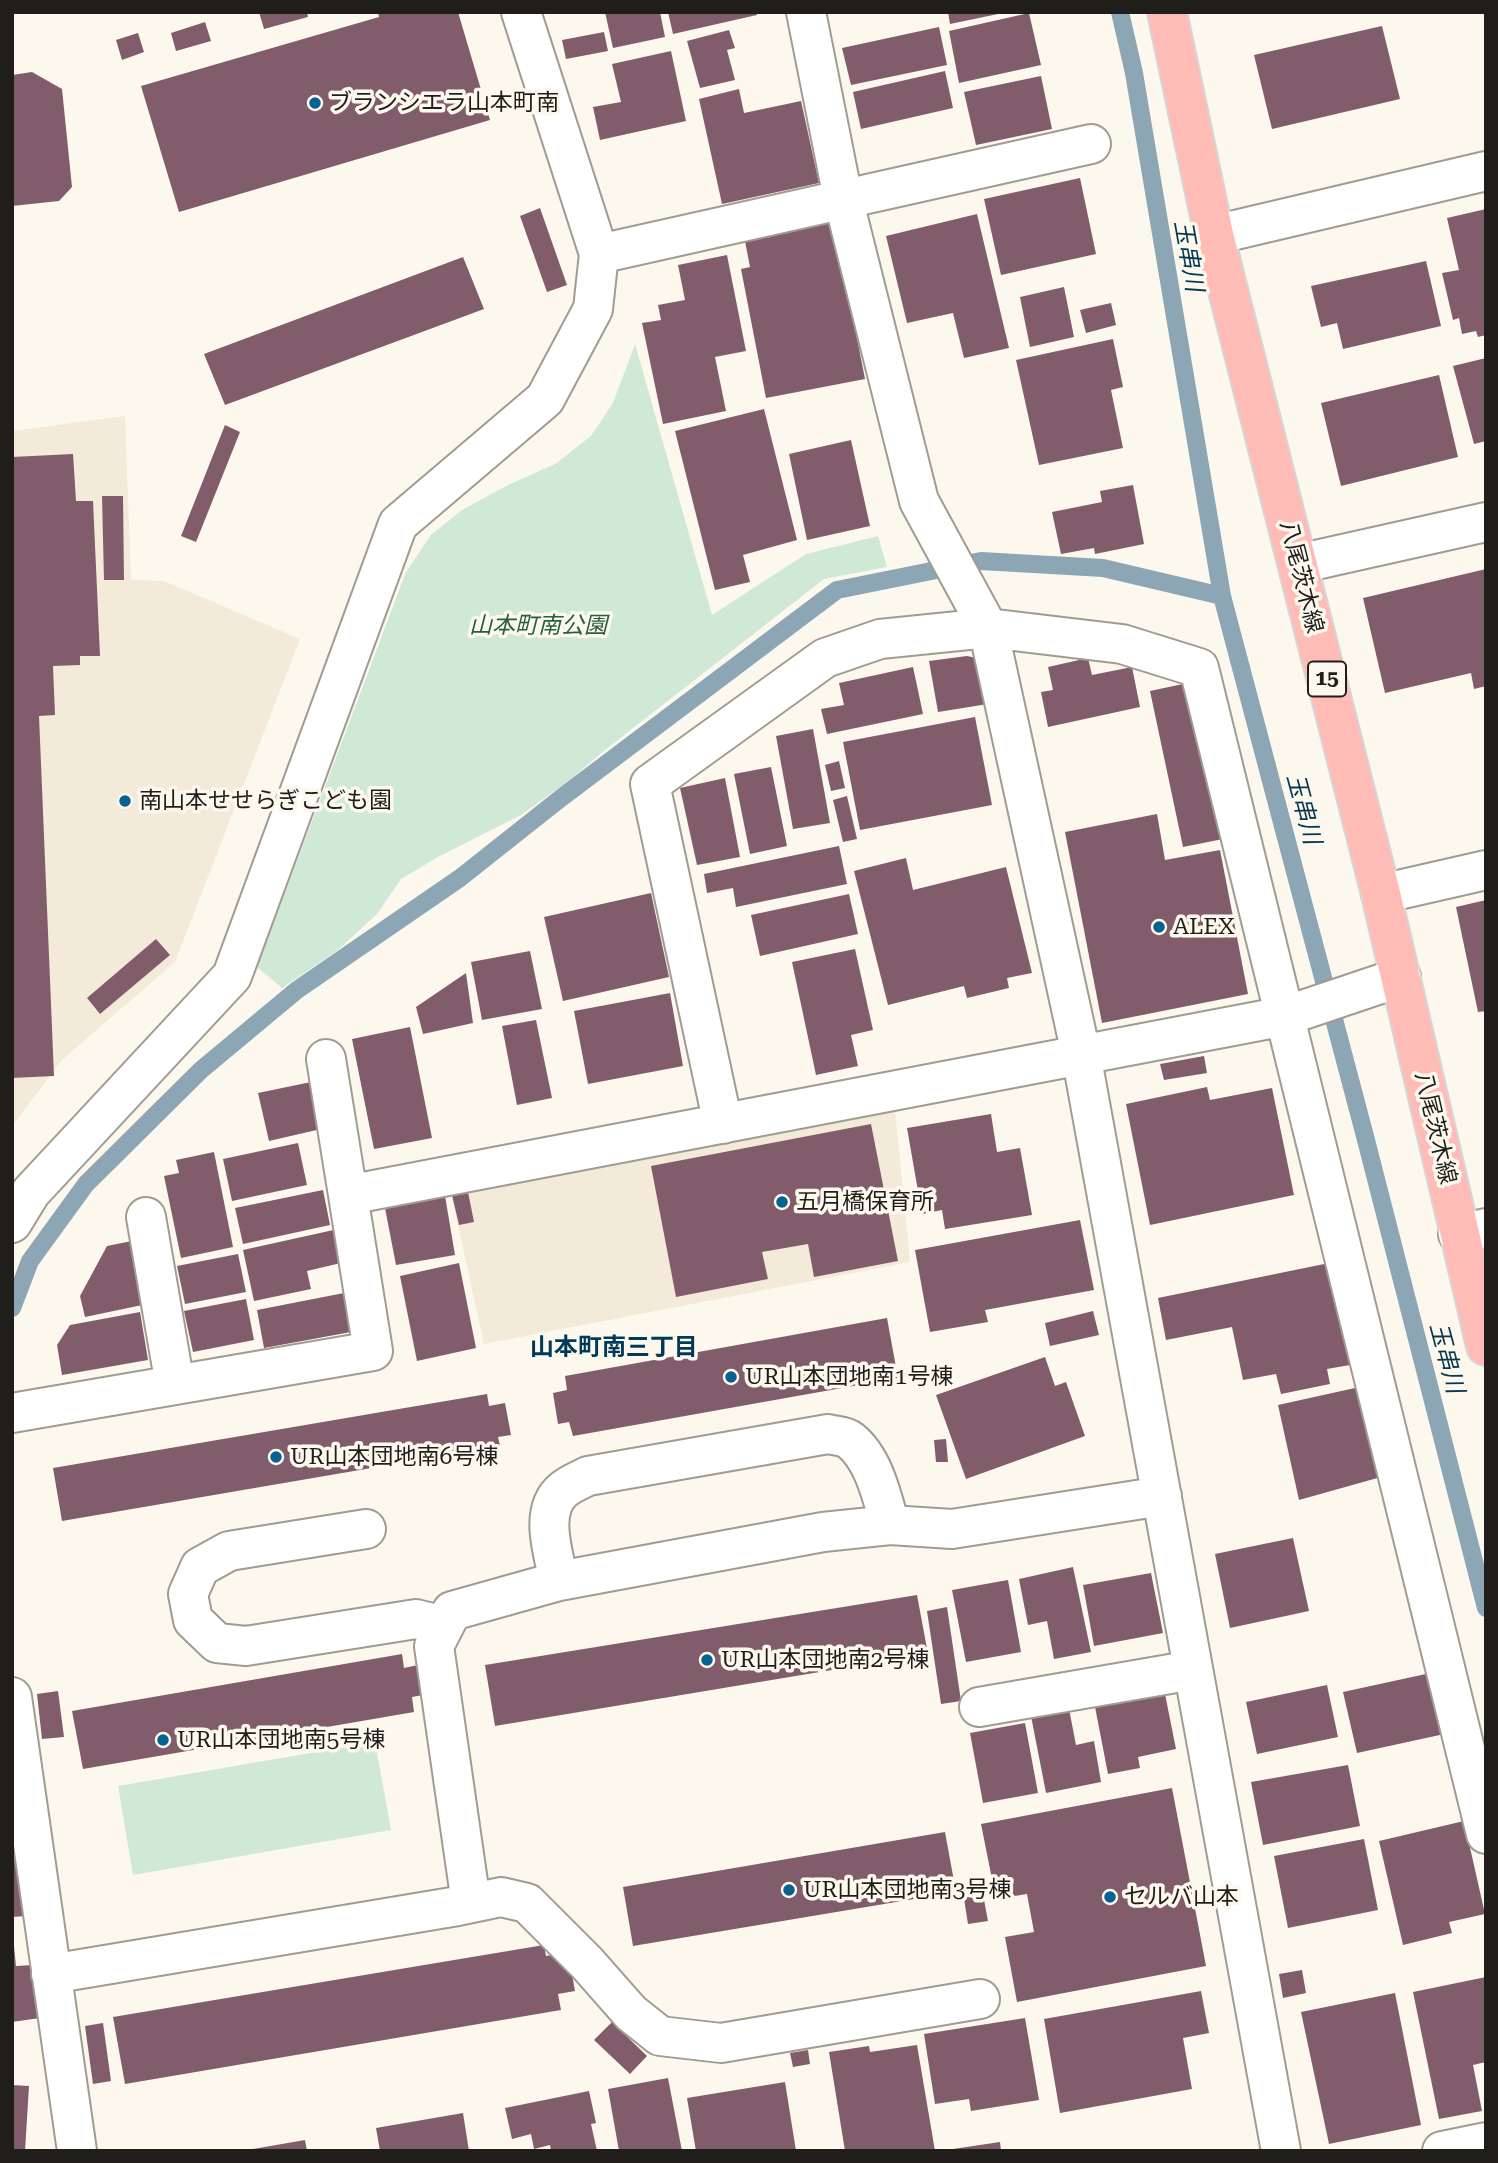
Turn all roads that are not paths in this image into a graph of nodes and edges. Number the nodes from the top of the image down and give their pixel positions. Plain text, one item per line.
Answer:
1 (522, 12) edge
2 (806, 12) edge
3 (1167, 12) edge
4 (1091, 144) dead end
5 (1486, 172) edge
6 (843, 198) junction
7 (1214, 234) junction
8 (599, 254) junction
9 (1486, 522) edge
10 (1298, 564) junction
11 (988, 628) junction
12 (1486, 870) edge
13 (1381, 894) junction
14 (1401, 977) junction
15 (1297, 1012) junction
16 (1081, 1054) junction
17 (326, 1059) dead end
18 (723, 1124) junction
19 (348, 1195) junction
20 (146, 1217) dead end
21 (12, 1223) edge
22 (1472, 1231) edge
23 (1486, 1346) edge
24 (175, 1385) junction
25 (12, 1413) edge
26 (1162, 1496) junction
27 (890, 1525) junction
28 (366, 1529) dead end
29 (559, 1581) junction
30 (444, 1626) junction
31 (1193, 1670) junction
32 (12, 1697) edge
33 (979, 1707) dead end
34 (19, 1792) edge
35 (1486, 1834) edge
36 (471, 1903) junction
37 (51, 1974) junction
38 (980, 1998) dead end
39 (1486, 2142) edge
40 (77, 2151) edge
41 (1281, 2151) edge
42 (1443, 2151) edge

1 - 8 street
2 - 6 street
3 - 7 main road, 八尾茨木線 / 15
4 - 6 street
5 - 7 street
6 - 8 street
6 - 11 street
7 - 10 main road, 八尾茨木線 / 15
8 - 21 street
9 - 10 street
10 - 13 main road, 八尾茨木線 / 15
11 - 15 street
11 - 16 street
11 - 18 street
12 - 13 street
13 - 14 main road, 八尾茨木線 / 15
14 - 15 street
14 - 22 main road, 八尾茨木線 / 15
15 - 16 street
15 - 35 street
16 - 18 street
16 - 26 street
17 - 19 street
18 - 19 street
19 - 24 street
20 - 24 street
22 - 23 main road, 八尾茨木線 / 15
24 - 25 street
26 - 27 street
26 - 31 street
27 - 29 street
27 - 29 street
28 - 30 street
29 - 30 street
30 - 36 street
31 - 33 street
31 - 41 street
32 - 34 street
34 - 37 street
36 - 37 street
36 - 38 street
37 - 40 street
39 - 42 street

